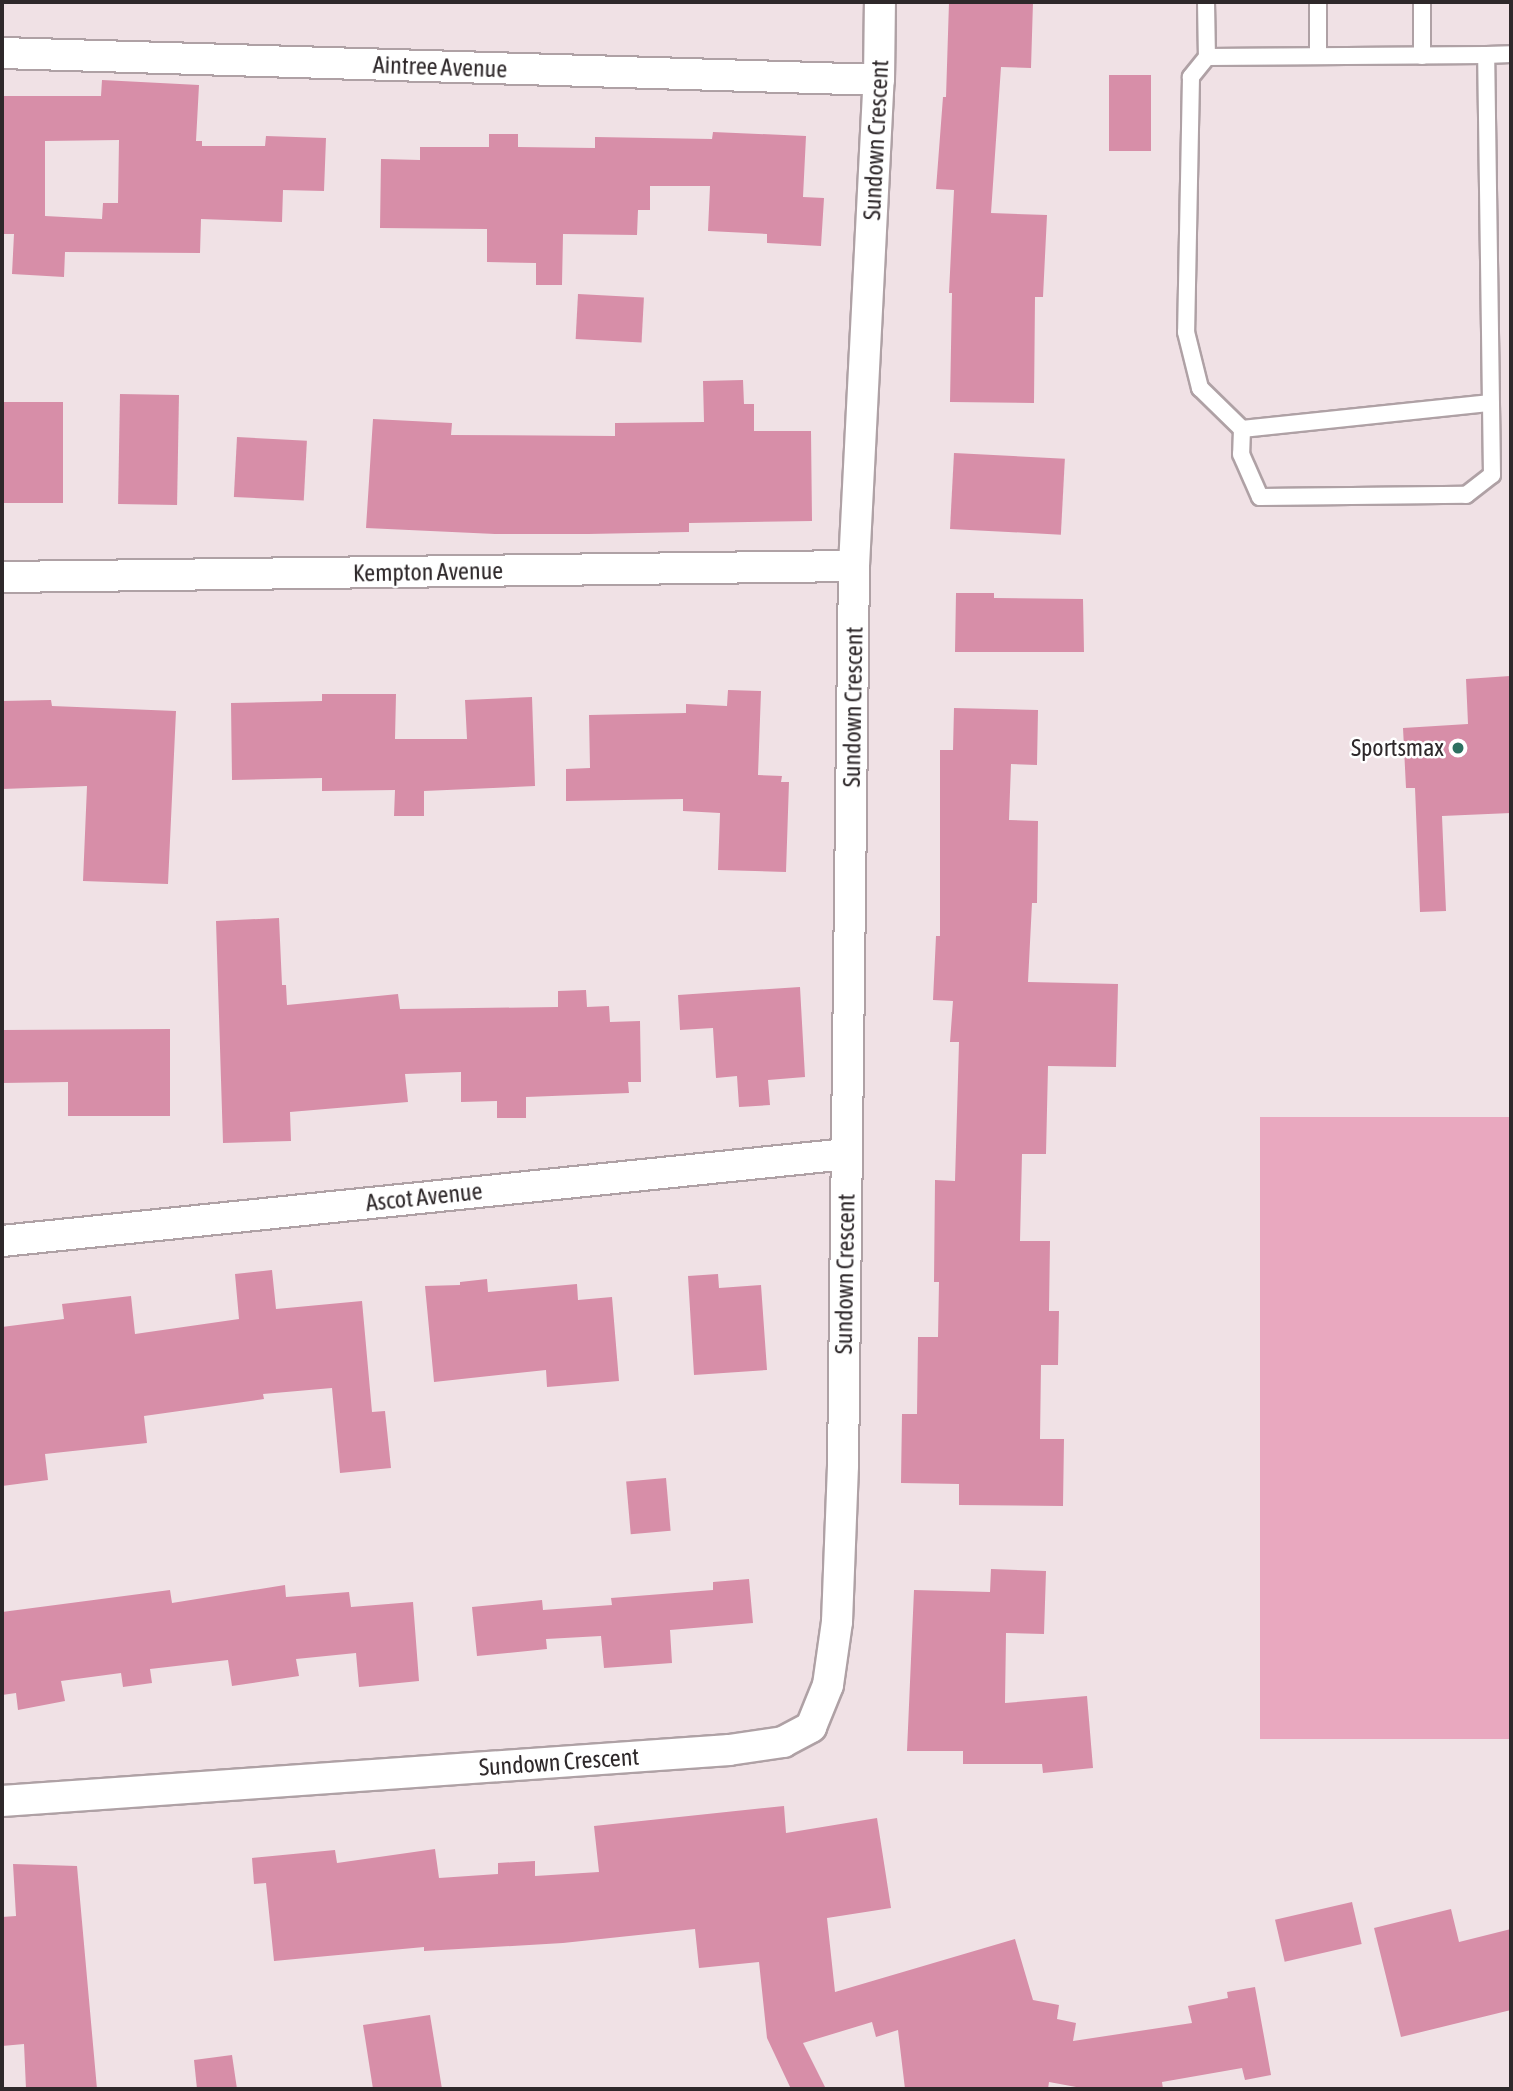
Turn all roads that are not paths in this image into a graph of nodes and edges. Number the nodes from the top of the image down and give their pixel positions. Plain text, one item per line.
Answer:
1 (880, 2) edge
2 (1206, 2) edge
3 (1318, 2) edge
4 (1422, 2) edge
5 (2, 53) edge
6 (1511, 54) edge
7 (1486, 55) junction
8 (1318, 56) junction
9 (1422, 56) junction
10 (1207, 57) junction
11 (879, 80) junction
12 (1491, 403) junction
13 (1242, 429) junction
14 (855, 566) junction
15 (2, 577) edge
16 (847, 1154) junction
17 (2, 1241) edge
18 (2, 1801) edge

1 - 11 street, Sundown Crescent
2 - 10 lane
3 - 8 lane
4 - 9 lane
5 - 11 street, Aintree Avenue
6 - 7 lane
7 - 9 lane
7 - 12 lane
8 - 9 lane
8 - 10 lane
10 - 13 lane
11 - 14 street, Sundown Crescent
12 - 13 lane
12 - 13 lane
14 - 15 street, Kempton Avenue
14 - 16 street, Sundown Crescent
16 - 17 street, Ascot Avenue
16 - 18 street, Sundown Crescent

